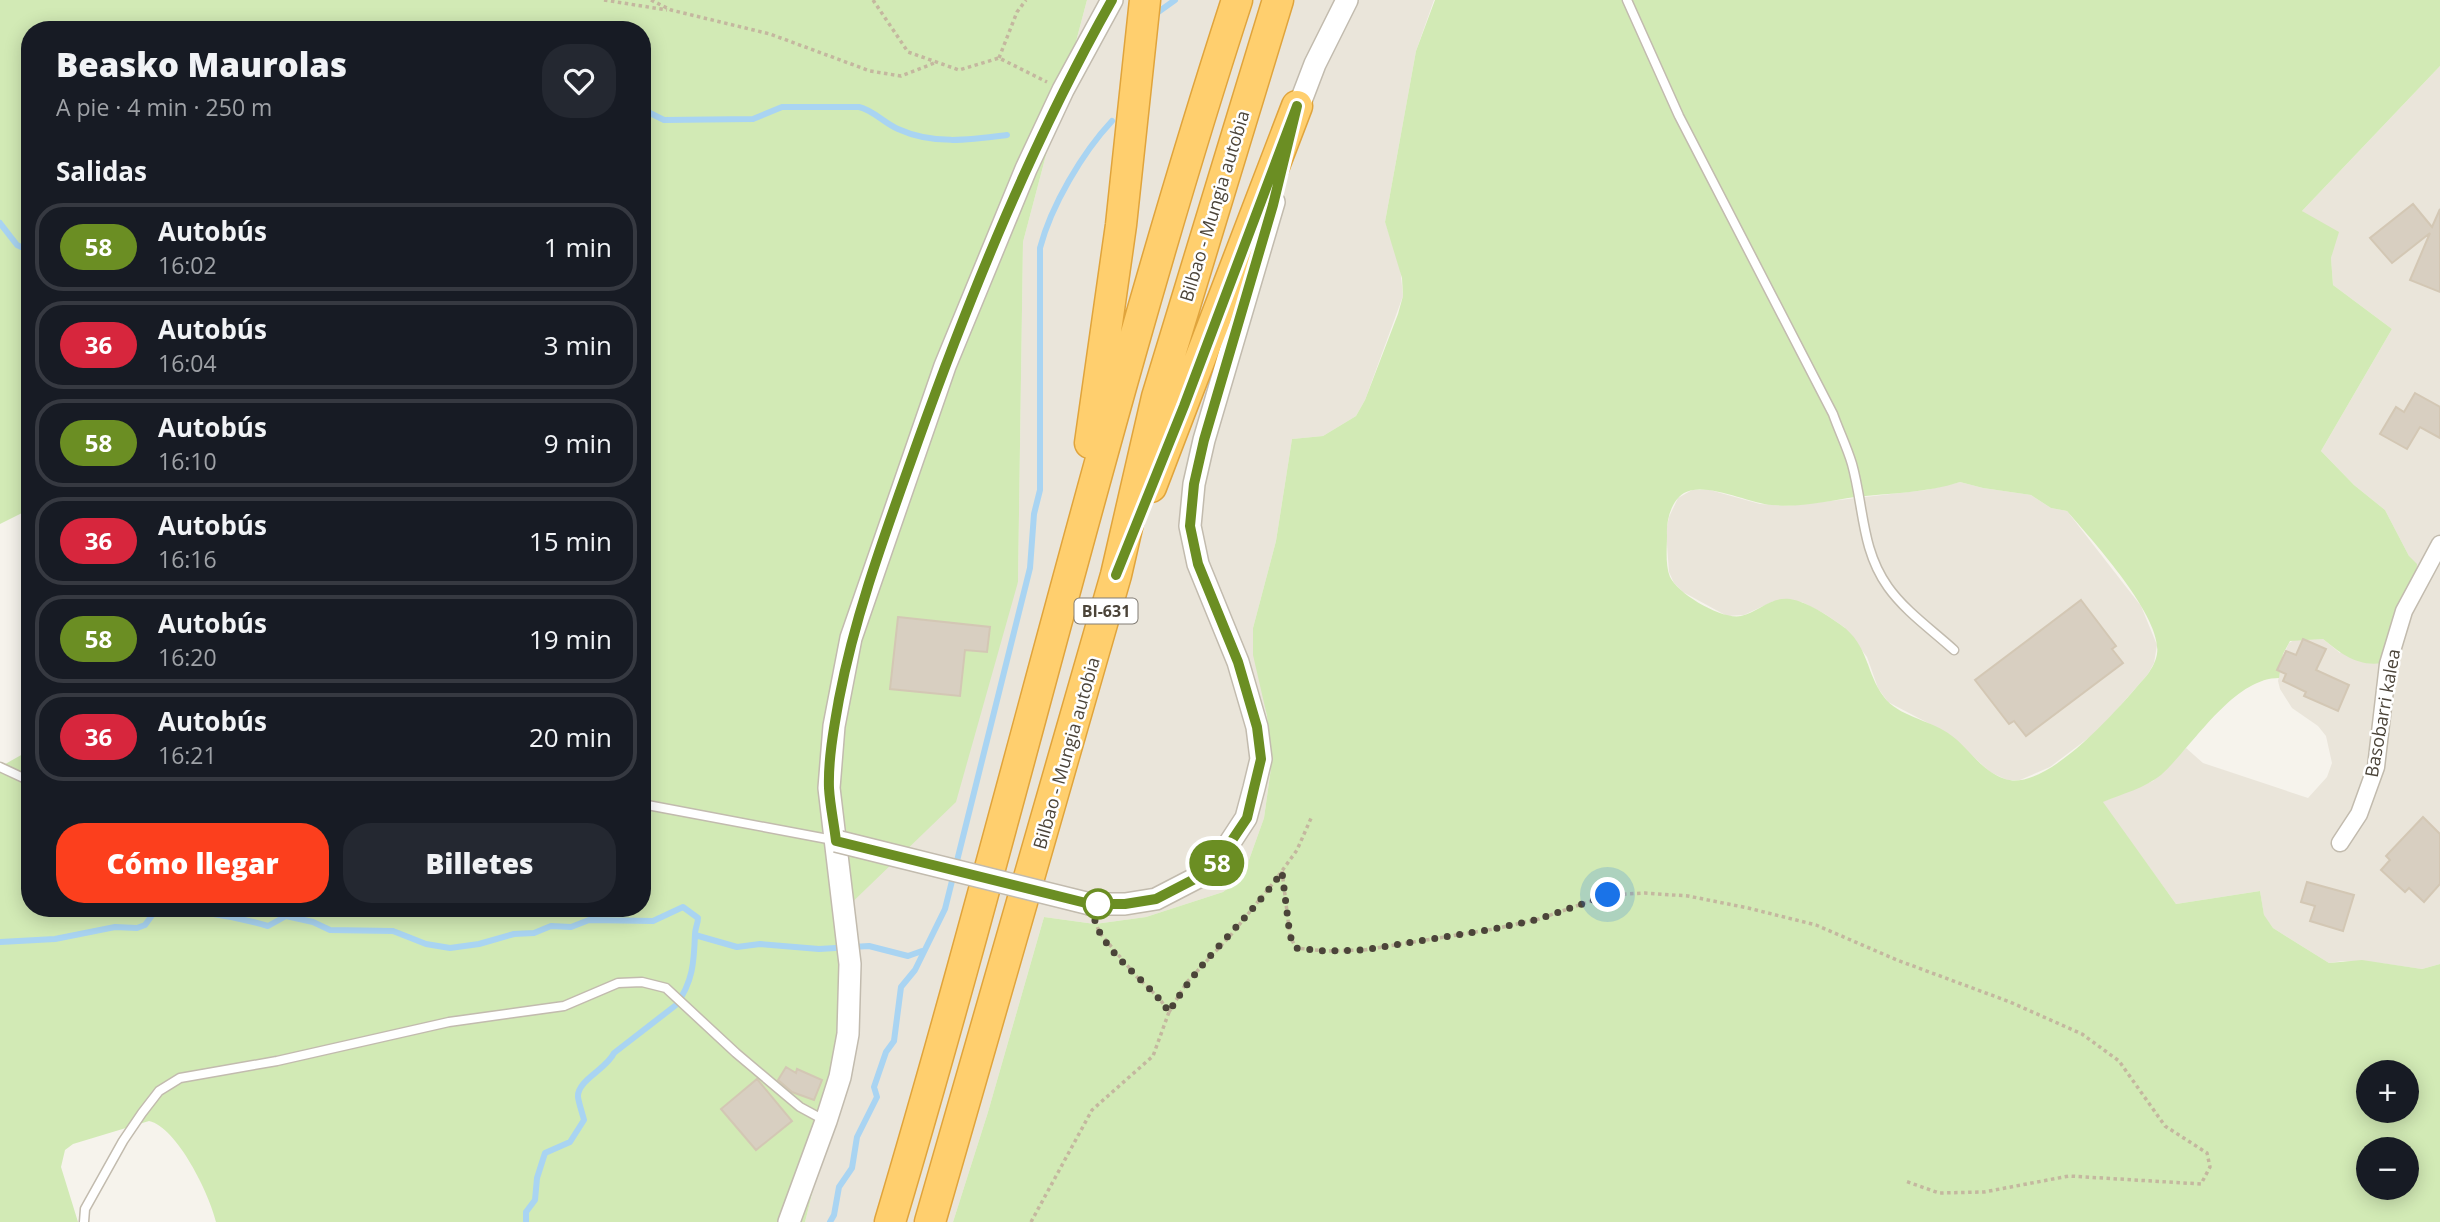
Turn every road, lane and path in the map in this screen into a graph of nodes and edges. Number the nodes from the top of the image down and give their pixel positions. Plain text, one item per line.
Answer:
1 (604, 0) edge
2 (651, 0) edge
3 (873, 0) edge
4 (1026, 0) edge
5 (1112, 0) edge
6 (1145, 0) edge
7 (1237, 0) edge
8 (1278, 0) edge
9 (1346, 0) edge
10 (1627, 0) edge
11 (671, 10) junction
12 (999, 58) junction
13 (937, 62) junction
14 (1063, 90) junction
15 (1297, 106) junction
16 (1092, 488) junction
17 (2440, 544) edge
18 (1116, 575) junction
19 (1954, 650) dead end
20 (0, 767) edge
21 (21, 776) edge
22 (651, 806) edge
23 (1312, 816) dead end
24 (836, 841) junction
25 (2340, 843) dead end
26 (1282, 872) junction
27 (1090, 904) junction
28 (1169, 1012) junction
29 (826, 1121) junction
30 (1905, 1181) dead end
31 (84, 1222) edge
32 (789, 1222) edge
33 (890, 1222) edge
34 (930, 1222) edge
35 (1031, 1222) edge

1 - 11 path
2 - 11 path
3 - 13 path
4 - 12 path
5 - 14 street
6 - 16 highway
7 - 16 highway, Bilbao - Mungia autobia / BI-631
8 - 18 highway, Bilbao - Mungia autobia / BI-631
9 - 15 street
10 - 19 lane
11 - 13 path
12 - 13 path
12 - 14 path
14 - 24 street
15 - 18 highway
15 - 27 street
16 - 33 highway, Bilbao - Mungia autobia / BI-631
17 - 25 street, Basobarri kalea
18 - 34 highway, Bilbao - Mungia autobia / BI-631
20 - 21 lane
22 - 24 lane
23 - 26 path
24 - 27 street, bridge
24 - 29 street
26 - 28 path
26 - 30 path
27 - 28 path
28 - 35 path
29 - 31 lane
29 - 32 street

